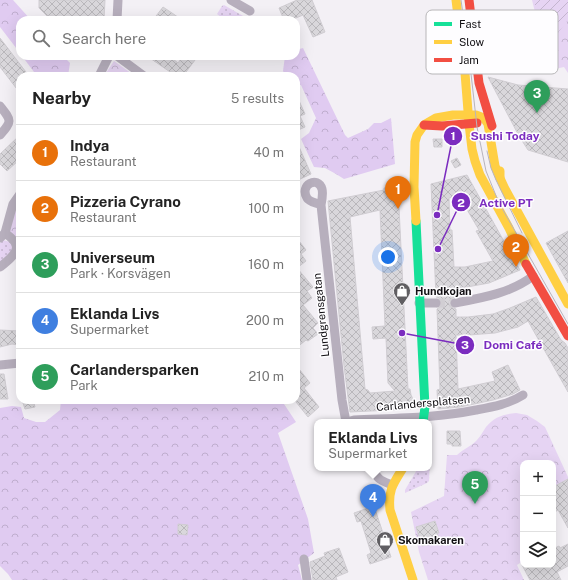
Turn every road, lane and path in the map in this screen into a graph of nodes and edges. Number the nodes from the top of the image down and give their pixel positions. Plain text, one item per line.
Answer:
1 (118, 0) edge
2 (231, 0) edge
3 (456, 0) edge
4 (469, 0) edge
5 (457, 10) edge
6 (470, 10) edge
7 (250, 11) dead end
8 (118, 16) edge
9 (107, 60) edge
10 (122, 60) edge
11 (100, 72) edge
12 (139, 72) edge
13 (464, 74) edge
14 (478, 74) edge
15 (0, 106) edge
16 (486, 107) junction
17 (468, 115) junction
18 (484, 118) junction
19 (469, 124) junction
20 (424, 126) junction
21 (0, 135) edge
22 (500, 178) junction
23 (16, 200) edge
24 (321, 205) dead end
25 (3, 235) edge
26 (16, 244) edge
27 (16, 252) edge
28 (0, 267) edge
29 (534, 276) junction
30 (419, 303) junction
31 (436, 303) tunnel mouth
32 (455, 303) tunnel mouth
33 (568, 304) edge
34 (568, 336) edge
35 (16, 363) edge
36 (0, 365) edge
37 (523, 395) dead end
38 (346, 419) edge
39 (424, 419) edge
40 (373, 471) edge
41 (401, 471) edge
42 (392, 484) junction
43 (304, 559) dead end
44 (307, 580) edge
45 (413, 580) edge

1 - 8 street
2 - 7 street
3 - 5 main road
4 - 6 main road
9 - 11 street
10 - 12 street
13 - 17 main road
14 - 16 main road
15 - 21 street
16 - 18 main road
16 - 22 main road
17 - 18 main road
17 - 19 main road
17 - 20 main road
18 - 19 main road
18 - 22 main road
19 - 20 main road
19 - 29 main road
20 - 30 main road
22 - 33 main road
23 - 25 street
24 - 38 street, Lundgrensgatan
25 - 26 street
27 - 28 street
29 - 32 street
29 - 34 main road
30 - 31 street
30 - 39 main road
35 - 36 street
37 - 39 street, Carlandersplatsen
40 - 42 street
41 - 42 main road
42 - 45 main road
43 - 44 street

